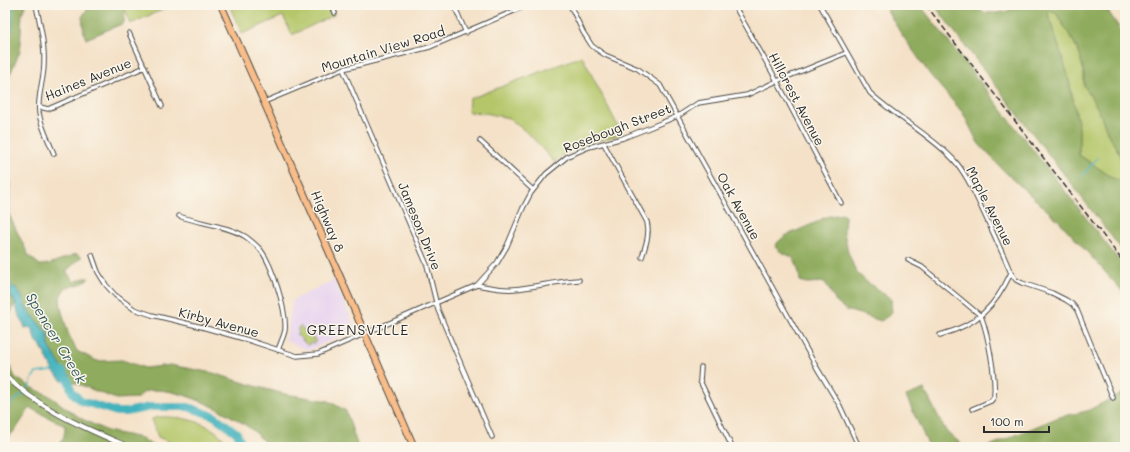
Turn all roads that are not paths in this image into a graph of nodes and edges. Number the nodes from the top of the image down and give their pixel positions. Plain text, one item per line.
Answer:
1 (36, 5) edge
2 (221, 5) edge
3 (332, 5) edge
4 (454, 5) edge
5 (528, 5) edge
6 (570, 5) edge
7 (734, 5) edge
8 (820, 5) edge
9 (335, 13) dead end
10 (130, 33) dead end
11 (466, 33) junction
12 (846, 53) junction
13 (145, 67) junction
14 (342, 69) junction
15 (777, 81) junction
16 (264, 102) junction
17 (162, 106) dead end
18 (40, 107) junction
19 (678, 116) junction
20 (480, 141) dead end
21 (604, 144) junction
22 (54, 154) dead end
23 (533, 190) junction
24 (841, 203) dead end
25 (179, 216) dead end
26 (92, 256) dead end
27 (642, 257) dead end
28 (908, 260) dead end
29 (1011, 273) junction
30 (578, 280) dead end
31 (477, 285) junction
32 (438, 303) junction
33 (981, 316) junction
34 (365, 334) junction
35 (940, 335) dead end
36 (278, 350) junction
37 (701, 367) dead end
38 (5, 376) edge
39 (1113, 398) dead end
40 (972, 409) dead end
41 (492, 437) dead end
42 (130, 447) edge
43 (414, 447) edge
44 (732, 447) edge
45 (859, 447) edge

1 - 18 street
2 - 16 main road, Highway 8
3 - 9 street
4 - 11 street
5 - 11 street, Mountain View Road
6 - 19 street, Oak Avenue
7 - 15 street, Hillcrest Avenue
8 - 12 street, Maple Avenue
10 - 13 street
11 - 14 street, Mountain View Road
12 - 15 street, Rosebough Street
12 - 29 street, Maple Avenue
13 - 17 street
13 - 18 street, Haines Avenue
14 - 16 street, Mountain View Road
14 - 32 street, Jameson Drive
15 - 19 street, Rosebough Street
15 - 24 street, Hillcrest Avenue
16 - 34 main road, Highway 8
18 - 22 street
19 - 21 street, Rosebough Street
19 - 45 street, Oak Avenue
20 - 23 street
21 - 23 street, Rosebough Street
21 - 27 street
23 - 31 street, Rosebough Street
25 - 36 street
26 - 36 street, Kirby Avenue
28 - 33 street
29 - 33 street
29 - 39 street, Maple Avenue
30 - 31 street
31 - 32 street, Rosebough Street
32 - 34 street, Rosebough Street
32 - 41 street, Jameson Drive
33 - 35 street
33 - 40 street
34 - 36 street, Kirby Avenue
34 - 43 main road, Highway 8
37 - 44 street
38 - 42 street

